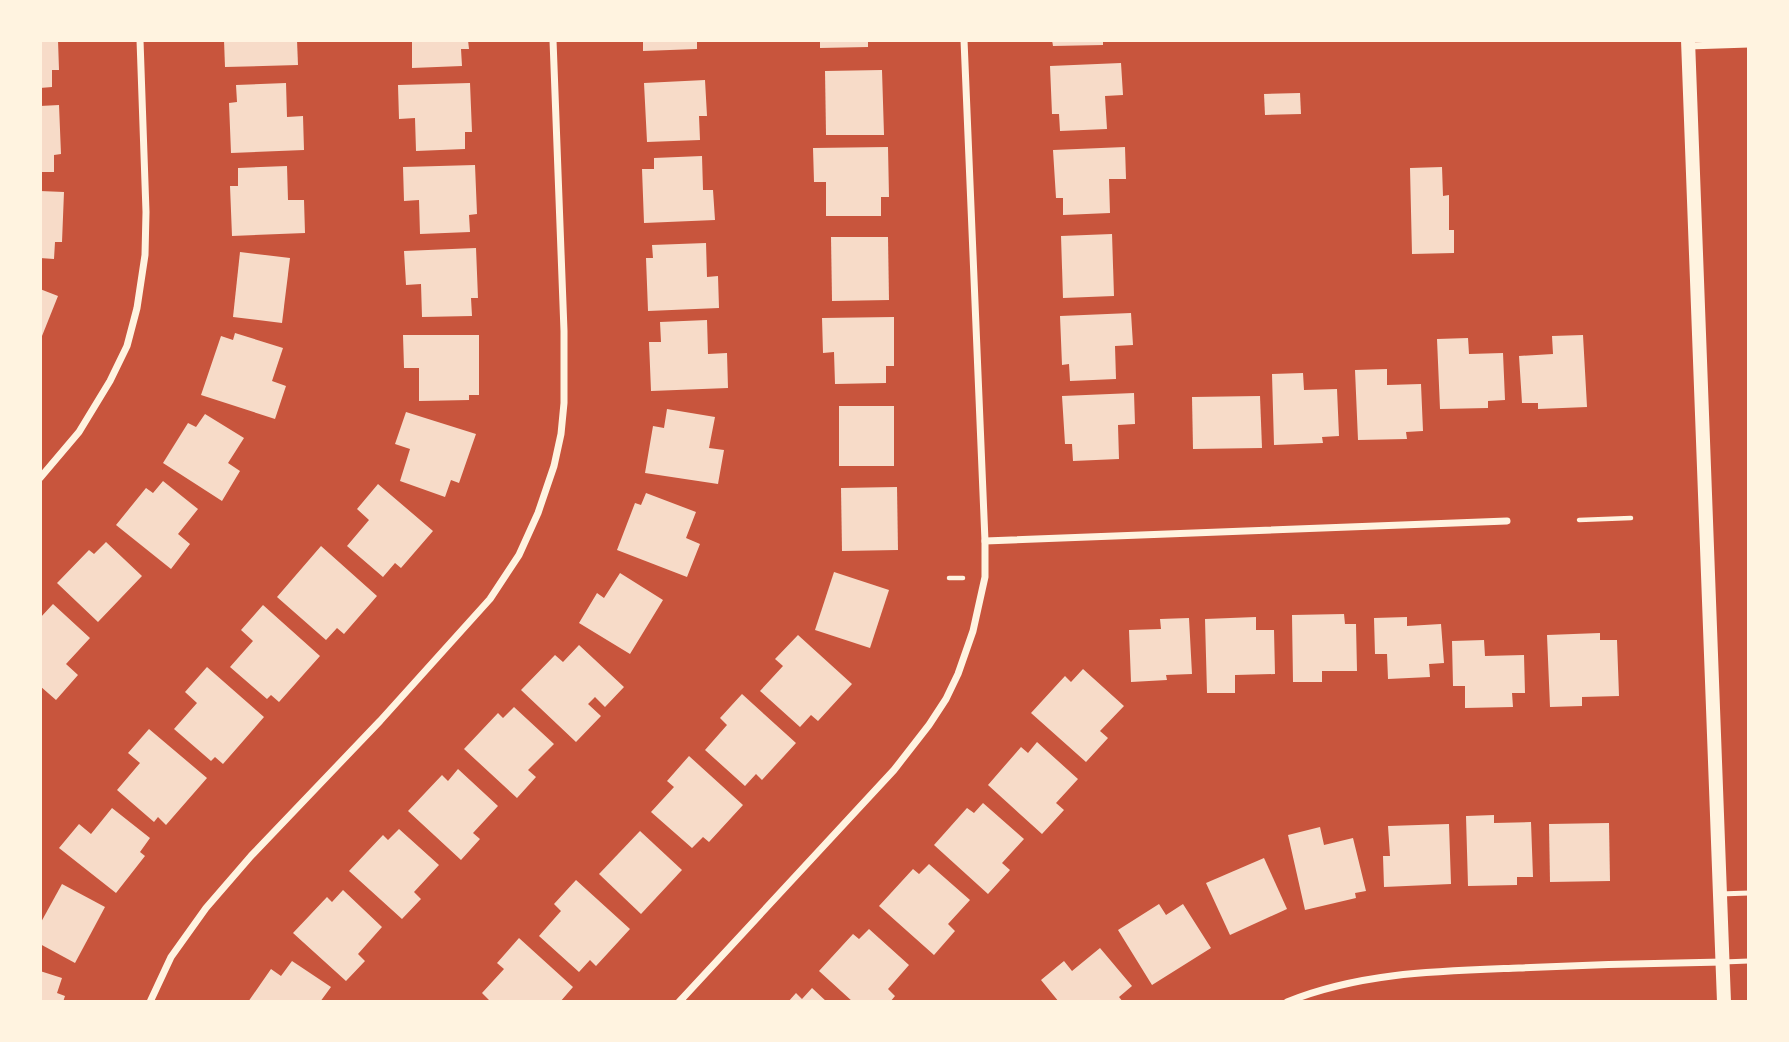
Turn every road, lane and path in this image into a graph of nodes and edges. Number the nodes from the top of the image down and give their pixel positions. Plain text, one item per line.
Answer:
1 (140, 40) edge
2 (553, 40) edge
3 (964, 40) edge
4 (1688, 43) edge
5 (1749, 44) edge
6 (40, 478) edge
7 (1631, 518) dead end
8 (1579, 520) dead end
9 (1507, 521) dead end
10 (985, 541) junction
11 (948, 578) dead end
12 (963, 578) dead end
13 (1749, 893) edge
14 (1720, 894) junction
15 (1749, 961) edge
16 (1723, 962) junction
17 (150, 1002) edge
18 (679, 1002) edge
19 (1287, 1002) edge
20 (1724, 1002) edge

1 - 6 street
2 - 17 street
3 - 10 street
4 - 5 street
4 - 14 main road
7 - 8 path
9 - 10 street
10 - 18 street
11 - 12 path
13 - 14 lane
14 - 16 main road
15 - 16 lane
16 - 19 street
16 - 20 main road

